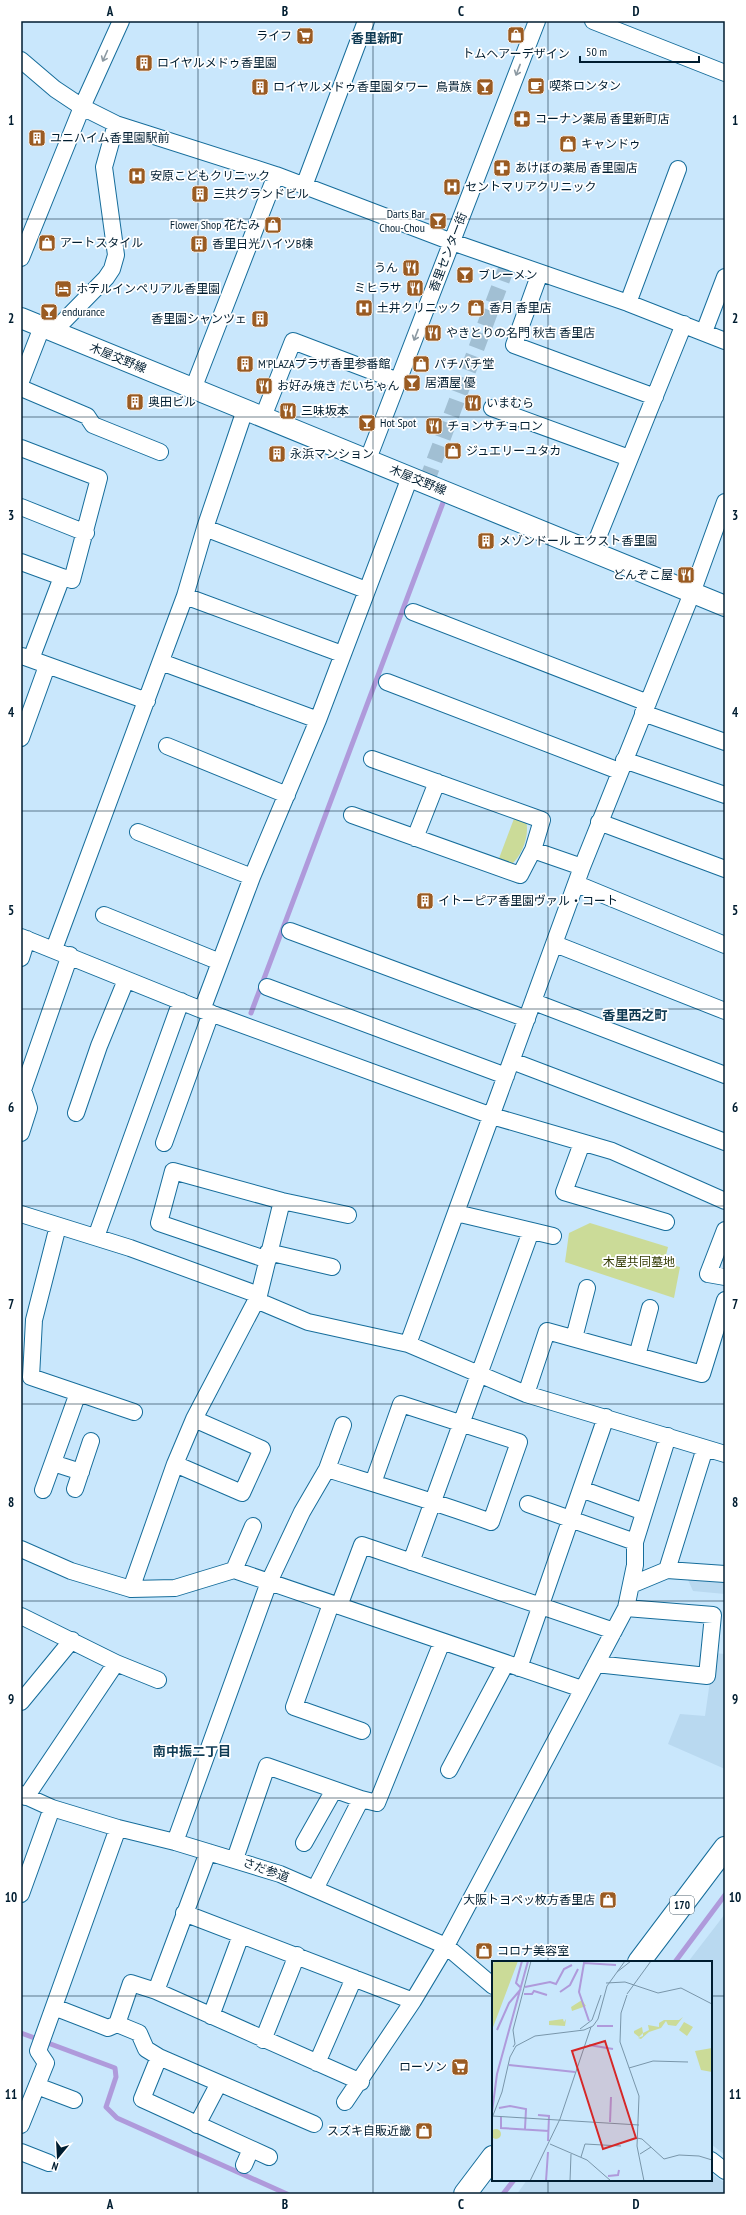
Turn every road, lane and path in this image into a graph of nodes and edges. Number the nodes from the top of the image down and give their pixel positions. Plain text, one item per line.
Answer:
1 (121, 21) edge
2 (366, 21) edge
3 (537, 21) edge
4 (593, 21) edge
5 (21, 60) edge
6 (725, 73) edge
7 (82, 106) junction
8 (116, 124) junction
9 (678, 169) dead end
10 (276, 176) junction
11 (304, 186) junction
12 (452, 242) junction
13 (21, 258) edge
14 (540, 272) junction
15 (725, 277) edge
16 (628, 303) junction
17 (21, 318) edge
18 (684, 324) junction
19 (48, 329) junction
20 (704, 332) junction
21 (725, 341) edge
22 (398, 381) junction
23 (21, 382) edge
24 (21, 388) edge
25 (193, 389) junction
26 (654, 396) junction
27 (492, 408) dead end
28 (254, 413) junction
29 (21, 448) edge
30 (160, 452) dead end
31 (629, 458) junction
32 (368, 459) junction
33 (410, 477) junction
34 (725, 502) edge
35 (21, 507) edge
36 (205, 528) junction
37 (86, 534) junction
38 (592, 552) junction
39 (21, 562) edge
40 (62, 577) junction
41 (366, 590) junction
42 (692, 593) junction
43 (185, 596) junction
44 (725, 606) edge
45 (413, 612) dead end
46 (342, 654) junction
47 (26, 657) edge
48 (161, 662) junction
49 (48, 666) junction
50 (387, 682) dead end
51 (147, 701) junction
52 (645, 708) junction
53 (318, 720) junction
54 (21, 738) edge
55 (725, 742) edge
56 (167, 746) dead end
57 (372, 759) dead end
58 (621, 766) junction
59 (437, 782) junction
60 (287, 795) junction
61 (725, 795) edge
62 (352, 815) dead end
63 (599, 822) junction
64 (138, 832) dead end
65 (416, 838) junction
66 (533, 850) junction
67 (582, 867) junction
68 (725, 869) edge
69 (252, 877) junction
70 (577, 884) junction
71 (104, 914) dead end
72 (290, 931) dead end
73 (24, 938) edge
74 (555, 944) junction
75 (725, 945) edge
76 (54, 949) junction
77 (70, 956) junction
78 (21, 958) edge
79 (220, 962) junction
80 (126, 980) junction
81 (267, 986) dead end
82 (181, 1001) junction
83 (534, 1002) junction
84 (206, 1011) junction
85 (725, 1011) edge
86 (527, 1019) junction
87 (512, 1061) junction
88 (506, 1076) junction
89 (725, 1076) edge
90 (76, 1113) dead end
91 (492, 1116) junction
92 (21, 1133) edge
93 (725, 1142) edge
94 (164, 1143) dead end
95 (582, 1143) junction
96 (282, 1201) junction
97 (725, 1201) edge
98 (456, 1212) junction
99 (21, 1214) edge
100 (348, 1215) dead end
101 (666, 1222) dead end
102 (58, 1226) junction
103 (725, 1230) edge
104 (531, 1231) junction
105 (553, 1236) dead end
106 (96, 1237) junction
107 (268, 1256) junction
108 (332, 1267) dead end
109 (725, 1277) edge
110 (586, 1288) dead end
111 (257, 1297) junction
112 (725, 1300) edge
113 (650, 1308) dead end
114 (574, 1338) junction
115 (408, 1344) junction
116 (638, 1356) junction
117 (479, 1375) junction
118 (78, 1393) junction
119 (526, 1394) junction
120 (134, 1412) dead end
121 (606, 1417) junction
122 (194, 1419) junction
123 (462, 1424) junction
124 (343, 1426) dead end
125 (668, 1436) junction
126 (91, 1440) dead end
127 (705, 1448) junction
128 (725, 1454) edge
129 (53, 1463) junction
130 (175, 1464) junction
131 (327, 1469) junction
132 (81, 1472) junction
133 (373, 1483) junction
134 (75, 1489) dead end
135 (582, 1489) junction
136 (43, 1490) dead end
137 (434, 1501) junction
138 (528, 1504) dead end
139 (644, 1512) junction
140 (571, 1519) junction
141 (253, 1526) dead end
142 (635, 1542) junction
143 (21, 1549) edge
144 (411, 1562) junction
145 (234, 1570) junction
146 (667, 1570) junction
147 (725, 1574) edge
148 (269, 1582) junction
149 (631, 1585) junction
150 (131, 1589) junction
151 (335, 1605) junction
152 (542, 1606) junction
153 (626, 1608) junction
154 (21, 1616) edge
155 (614, 1631) junction
156 (72, 1640) junction
157 (442, 1642) junction
158 (116, 1662) junction
159 (596, 1664) junction
160 (512, 1665) junction
161 (158, 1680) dead end
162 (582, 1689) junction
163 (21, 1702) edge
164 (362, 1731) dead end
165 (449, 1770) dead end
166 (334, 1790) junction
167 (24, 1795) edge
168 (361, 1799) junction
169 (52, 1808) junction
170 (118, 1828) junction
171 (175, 1842) junction
172 (304, 1843) dead end
173 (725, 1848) edge
174 (208, 1852) junction
175 (235, 1859) junction
176 (315, 1889) junction
177 (21, 1894) edge
178 (184, 1914) junction
179 (241, 1935) junction
180 (446, 1946) junction
181 (297, 1955) junction
182 (640, 1961) edge
183 (354, 1978) junction
184 (492, 1985) edge
185 (156, 1991) junction
186 (413, 2001) junction
187 (54, 2007) junction
188 (211, 2016) junction
189 (117, 2024) junction
190 (263, 2040) junction
191 (159, 2057) junction
192 (317, 2063) junction
193 (361, 2082) junction
194 (219, 2083) junction
195 (37, 2086) junction
196 (74, 2100) dead end
197 (345, 2102) dead end
198 (314, 2124) dead end
199 (21, 2125) edge
200 (197, 2125) junction
201 (251, 2149) junction
202 (21, 2152) edge
203 (269, 2157) dead end
204 (492, 2158) edge
205 (712, 2161) edge
206 (50, 2163) dead end
207 (244, 2165) dead end
208 (725, 2171) edge
209 (465, 2194) edge

1 -> 7 street
2 - 11 street
3 -> 12 street, 香里センター街
4 - 6 street
5 - 7 street
7 - 8 street
7 - 13 street
8 - 10 street
8 - 19 street
9 - 16 street
10 - 11 street
10 - 25 street
11 - 12 street
12 - 14 street
12 -> 22 street, 香里センター街
14 - 16 street
14 - 26 street
15 - 20 street
16 - 18 street
17 - 19 main road, 木屋交野線
18 - 20 street
18 - 26 street
19 - 23 street
19 - 25 main road, 木屋交野線
20 - 21 street
22 - 28 street
22 - 32 street, 香里センター街
24 - 30 street
25 - 28 main road, 木屋交野線
26 - 31 street
27 - 31 street
28 - 32 main road, 木屋交野線
28 - 36 street
29 - 37 street
31 - 38 street
32 - 33 main road, 木屋交野線
33 - 38 main road, 木屋交野線
33 - 41 street
34 - 42 street
35 - 37 street
36 - 41 street
36 - 43 street
37 - 40 street
38 - 42 main road, 木屋交野線
39 - 40 street
40 - 47 street
41 - 46 street
42 - 44 main road, 木屋交野線
42 - 52 street
43 - 46 street
43 - 48 street
45 - 52 street
46 - 53 street
47 - 49 street
48 - 51 street
48 - 53 street
49 - 51 street
49 - 54 street
50 - 58 street
51 - 76 street
52 - 55 street
52 - 58 street
53 - 60 street
56 - 60 street
57 - 59 street
58 - 61 street
58 - 63 street
59 - 65 street
59 - 66 street
60 - 69 street
62 - 65 street
63 - 67 street
63 - 68 street
64 - 69 street
65 - 66 street
66 - 67 street
67 - 70 street
69 - 79 street
70 - 74 street
70 - 75 street
71 - 79 street
72 - 86 street
73 - 76 street
73 - 78 street
74 - 83 street
74 - 85 street
76 - 77 street
77 - 80 street
77 - 92 street
79 - 84 street
80 - 82 street
80 - 90 street
81 - 88 street
82 - 84 street
82 - 106 street
83 - 86 street
83 - 89 street
84 - 91 street
84 - 94 street
86 - 87 street
87 - 88 street
87 - 93 street
88 - 91 street
91 - 95 street
91 - 98 street
95 - 97 street
95 - 101 street
96 - 100 street
96 - 107 street
96 - 107 street
98 - 104 street
98 - 115 street
99 - 102 street
102 - 106 street
102 - 118 street
103 - 109 street
104 - 105 street
104 - 117 street
106 - 111 street
107 - 108 street
107 - 111 street
110 - 114 street
111 - 115 street
111 - 122 street
112 - 116 street
113 - 116 street
114 - 116 street
114 - 119 street
115 - 117 street
117 - 119 street
117 - 123 street
118 - 120 street
118 - 129 street
119 - 121 street
121 - 125 street
121 - 135 street
122 - 130 street
122 - 130 street
123 - 133 street
123 - 137 street
123 - 137 street
124 - 131 street
125 - 127 street
125 - 139 street
126 - 132 street
127 - 128 street
127 - 146 street
129 - 132 street
129 - 136 street
130 - 150 street
131 - 133 street
131 - 148 street
132 - 134 street
133 - 137 street
135 - 139 street
135 - 140 street
137 - 144 street
138 - 140 street
139 - 142 street
140 - 142 street
140 - 152 street
141 - 145 street
142 - 149 street
143 - 150 street
144 - 151 street
144 - 152 street
145 - 148 street
145 - 150 street
146 - 147 street
146 - 149 street
148 - 151 street
148 - 171 street
149 - 153 street
151 - 157 street
151 - 164 street
152 - 155 street
152 - 160 street
153 - 155 street
153 - 159 street
154 - 156 street
155 - 159 street
156 - 158 street
156 - 163 street
157 - 160 street
157 - 168 street
158 - 161 street
158 - 167 street
159 - 162 street
160 - 162 street
160 - 165 street
162 - 180 street
166 - 168 street
166 - 172 street
166 - 175 street
167 - 169 street, さだ参道
168 - 176 street
169 - 170 street, さだ参道
169 - 177 street
170 - 171 street, さだ参道
170 - 187 street
171 - 174 street, さだ参道
173 - 182 highway, 170
174 - 175 street, さだ参道
174 - 178 street
175 - 176 street, さだ参道
176 - 180 street, さだ参道
178 - 179 street
178 - 185 street
179 - 181 street
179 - 188 street
180 - 184 street, さだ参道
180 - 186 street
181 - 183 street
181 - 190 street
183 - 186 street
183 - 192 street
185 - 188 street
185 - 189 street
186 - 193 street
187 - 189 street
187 - 195 street
188 - 190 street
189 - 191 street
190 - 192 street
191 - 194 street
191 - 200 street
192 - 193 street
193 - 197 street
194 - 198 street
194 - 200 street
195 - 196 street
195 - 199 street
200 - 201 street
201 - 203 street
201 - 207 street
202 - 206 street
204 - 209 highway
205 - 208 street

